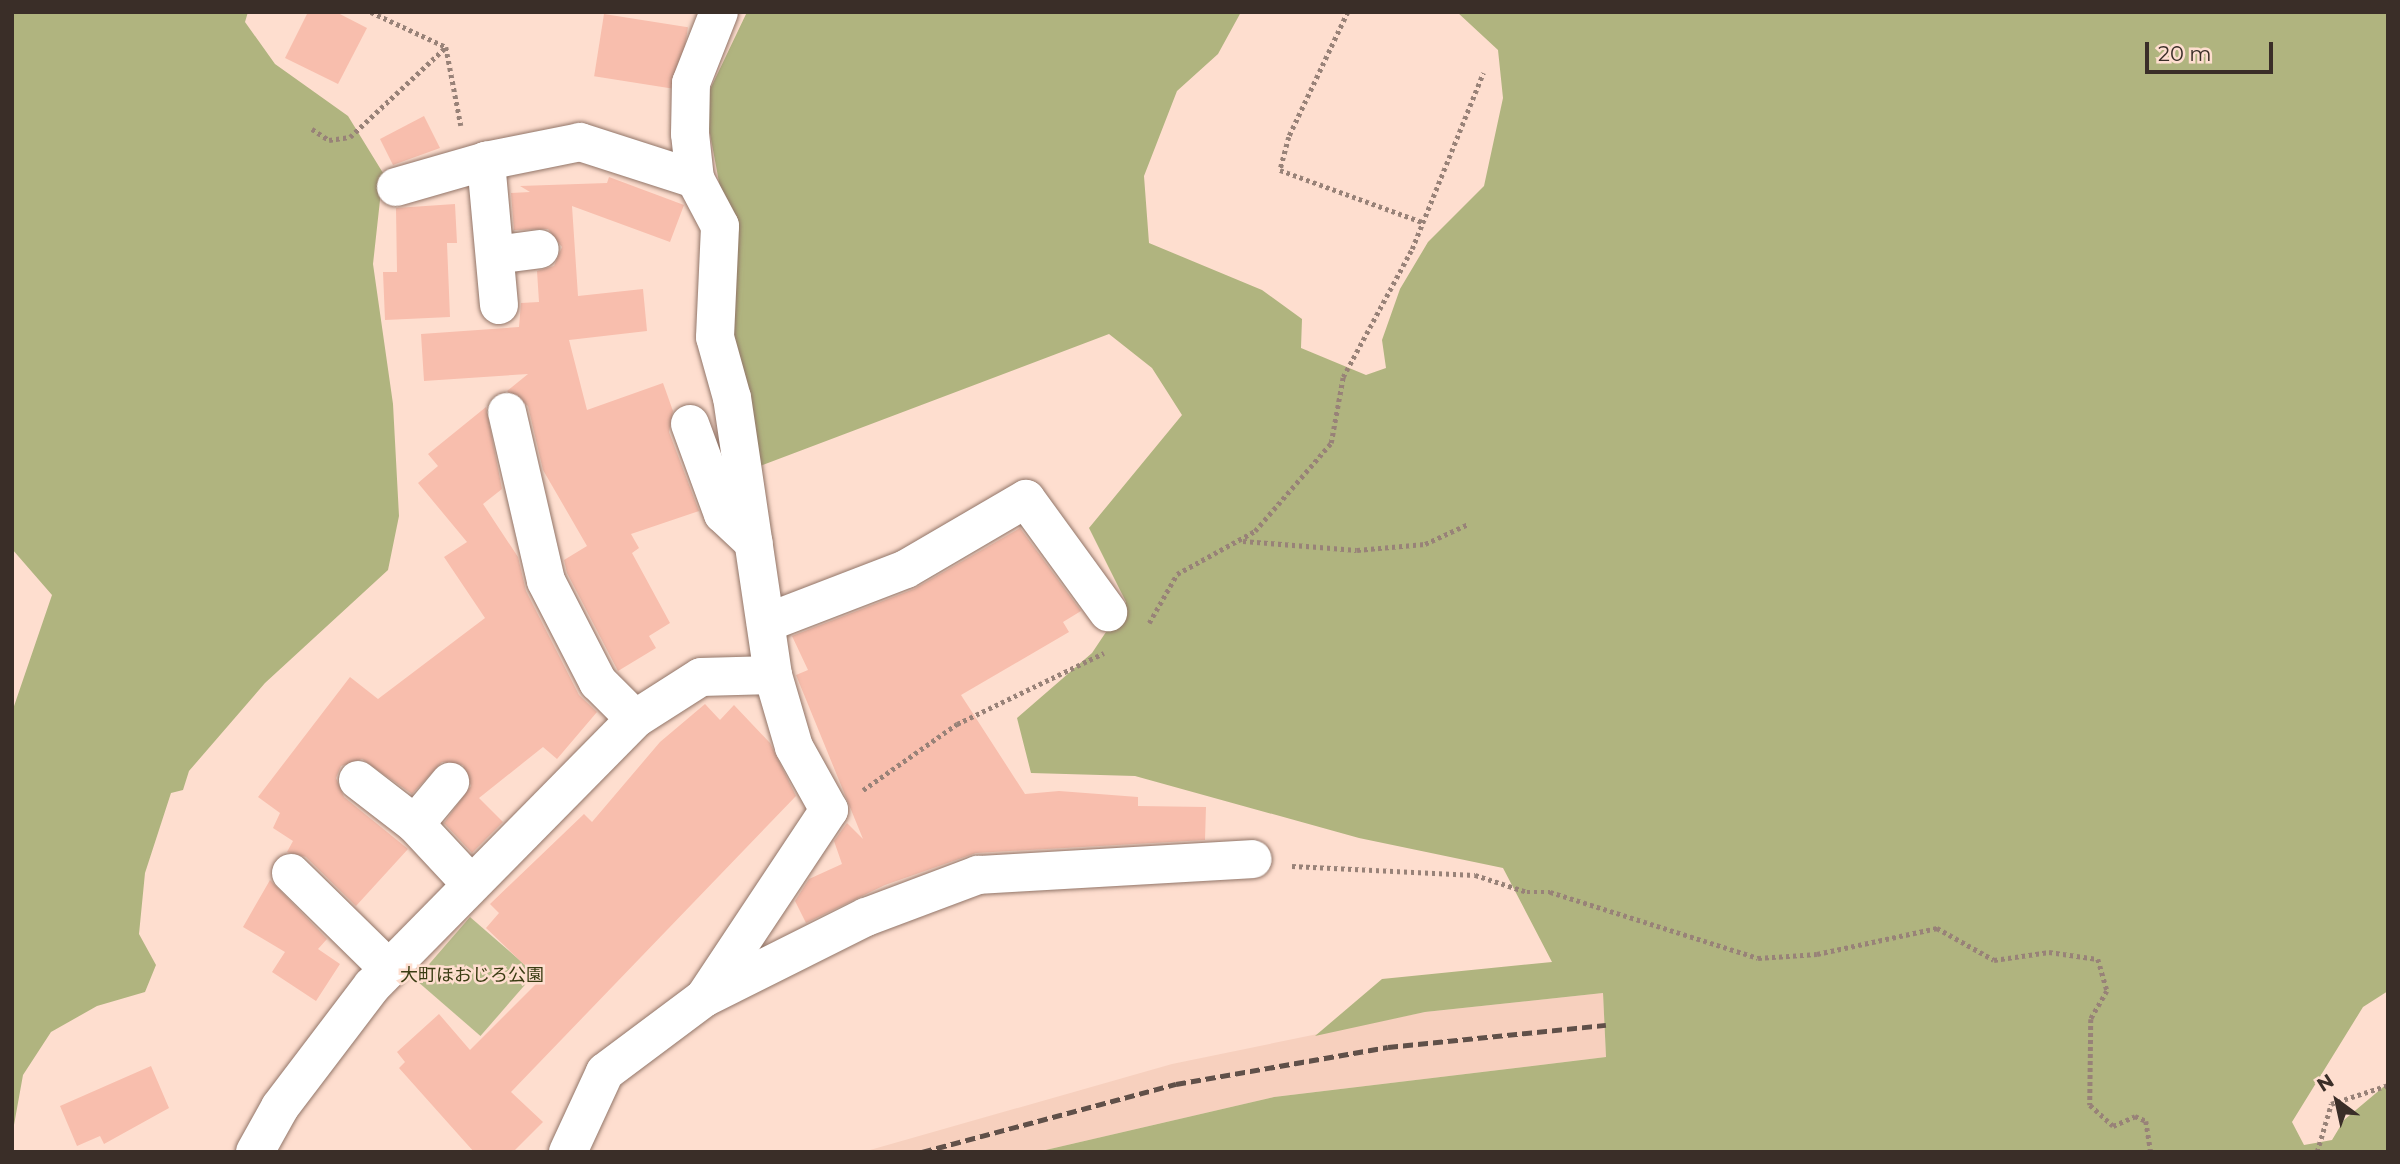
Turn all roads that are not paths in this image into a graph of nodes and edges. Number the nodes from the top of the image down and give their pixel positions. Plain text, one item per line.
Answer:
1 (719, 12) edge
2 (478, 163) junction
3 (695, 179) junction
4 (396, 187) dead end
5 (540, 249) dead end
6 (495, 255) junction
7 (499, 305) dead end
8 (507, 412) dead end
9 (690, 424) dead end
10 (754, 543) junction
11 (766, 624) junction
12 (1111, 630) road end
13 (773, 675) junction
14 (635, 719) junction
15 (358, 780) dead end
16 (450, 782) dead end
17 (415, 824) junction
18 (1253, 859) road end
19 (291, 873) dead end
20 (471, 884) junction
21 (388, 968) junction
22 (704, 999) junction
23 (255, 1152) edge
24 (568, 1152) edge

1 - 3 street
2 - 3 street
2 - 4 street
2 - 6 street
3 - 10 street
5 - 6 street
6 - 7 street
8 - 14 street
9 - 10 street
10 - 11 street
11 - 12 street
11 - 13 street
13 - 14 street
13 - 22 street
14 - 20 street
15 - 17 street
16 - 17 street
17 - 20 street
18 - 22 street
19 - 21 street
20 - 21 street
21 - 23 street
22 - 24 street

